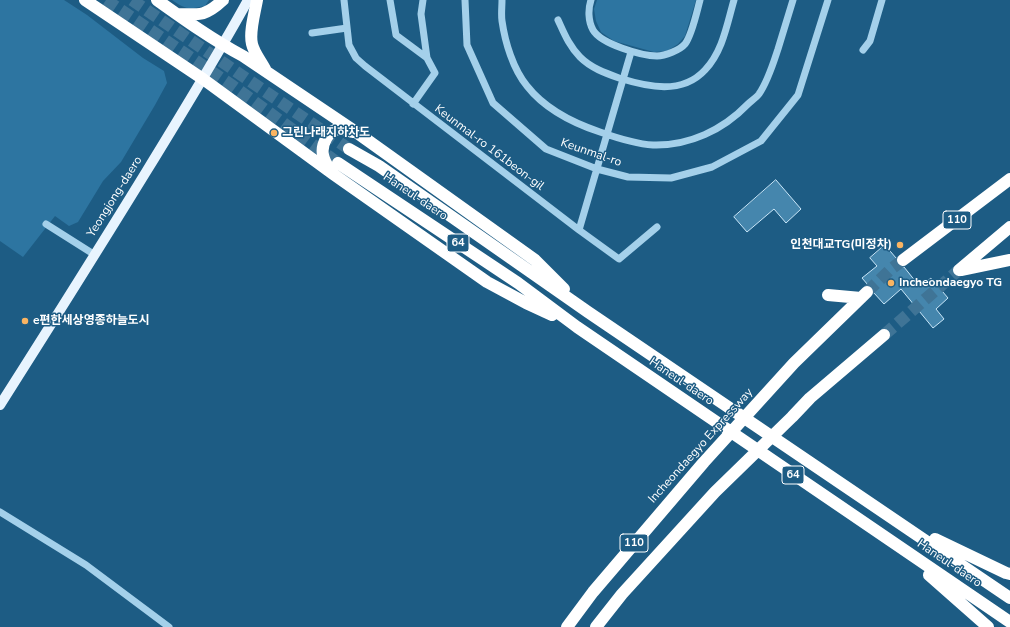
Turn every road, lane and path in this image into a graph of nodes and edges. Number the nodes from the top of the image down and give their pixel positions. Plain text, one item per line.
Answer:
1 (85, 0) edge
2 (157, 0) edge
3 (223, 0) edge
4 (248, 0) edge
5 (256, 0) edge
6 (344, 0) edge
7 (390, 0) edge
8 (423, 0) edge
9 (465, 0) edge
10 (502, 0) edge
11 (591, 0) edge
12 (700, 0) edge
13 (734, 0) edge
14 (793, 0) edge
15 (828, 0) edge
16 (882, 0) edge
17 (176, 14) junction
18 (558, 20) dead end
19 (347, 28) junction
20 (312, 33) dead end
21 (223, 45) junction
22 (863, 50) dead end
23 (631, 52) junction
24 (427, 58) junction
25 (268, 73) junction
26 (203, 79) junction
27 (623, 79) junction
28 (413, 104) junction
29 (356, 132) junction
30 (607, 134) junction
31 (349, 149) tunnel mouth
32 (338, 163) tunnel mouth
33 (597, 169) junction
34 (333, 174) junction
35 (1010, 179) edge
36 (46, 224) dead end
37 (657, 227) dead end
38 (1010, 228) edge
39 (579, 230) junction
40 (95, 255) junction
41 (903, 260) tunnel mouth
42 (1010, 260) edge
43 (828, 295) dead end
44 (588, 312) junction
45 (577, 327) junction
46 (884, 335) tunnel mouth
47 (0, 405) edge
48 (0, 512) edge
49 (901, 524) junction
50 (892, 542) junction
51 (1010, 574) edge
52 (1010, 598) edge
53 (1010, 622) edge
54 (169, 627) edge
55 (567, 627) edge
56 (596, 627) edge
57 (988, 627) edge

1 - 26 highway
2 - 17 highway
3 - 17 highway
4 - 21 main road, Yeongjong-daero
5 - 25 highway
6 - 19 street, Keunmal-ro 161beon-gil
7 - 24 street
8 - 24 street
9 - 33 street, Keunmal-ro
10 - 30 street
11 - 23 street
12 - 23 street
13 - 27 street
14 - 30 street
15 - 33 street, Keunmal-ro
16 - 22 street
17 - 21 highway
18 - 27 street
19 - 20 street
19 - 28 street, Keunmal-ro 161beon-gil
21 - 25 highway
21 - 26 main road, Yeongjong-daero
23 - 27 street
24 - 28 street
25 - 29 highway
26 - 34 highway
26 - 40 main road, Yeongjong-daero
27 - 30 street
28 - 39 street, Keunmal-ro 161beon-gil
29 - 34 highway
29 - 44 highway
30 - 33 street
31 - 44 highway, Haneul-daero / 64
32 - 45 highway, Haneul-daero / 64
33 - 39 street
34 - 45 highway
35 - 41 highway, 110
36 - 40 street
37 - 39 street, Keunmal-ro 161beon-gil
38 - 42 highway
40 - 47 main road, Yeongjong-daero
43 - 55 highway, Incheondaegyo Expressway / 110
44 - 49 highway, Haneul-daero / 64
45 - 50 highway, Haneul-daero / 64
46 - 56 highway, 110
48 - 54 street
49 - 51 highway
49 - 52 highway, Haneul-daero / 64
50 - 53 highway, Haneul-daero / 64
50 - 57 highway

